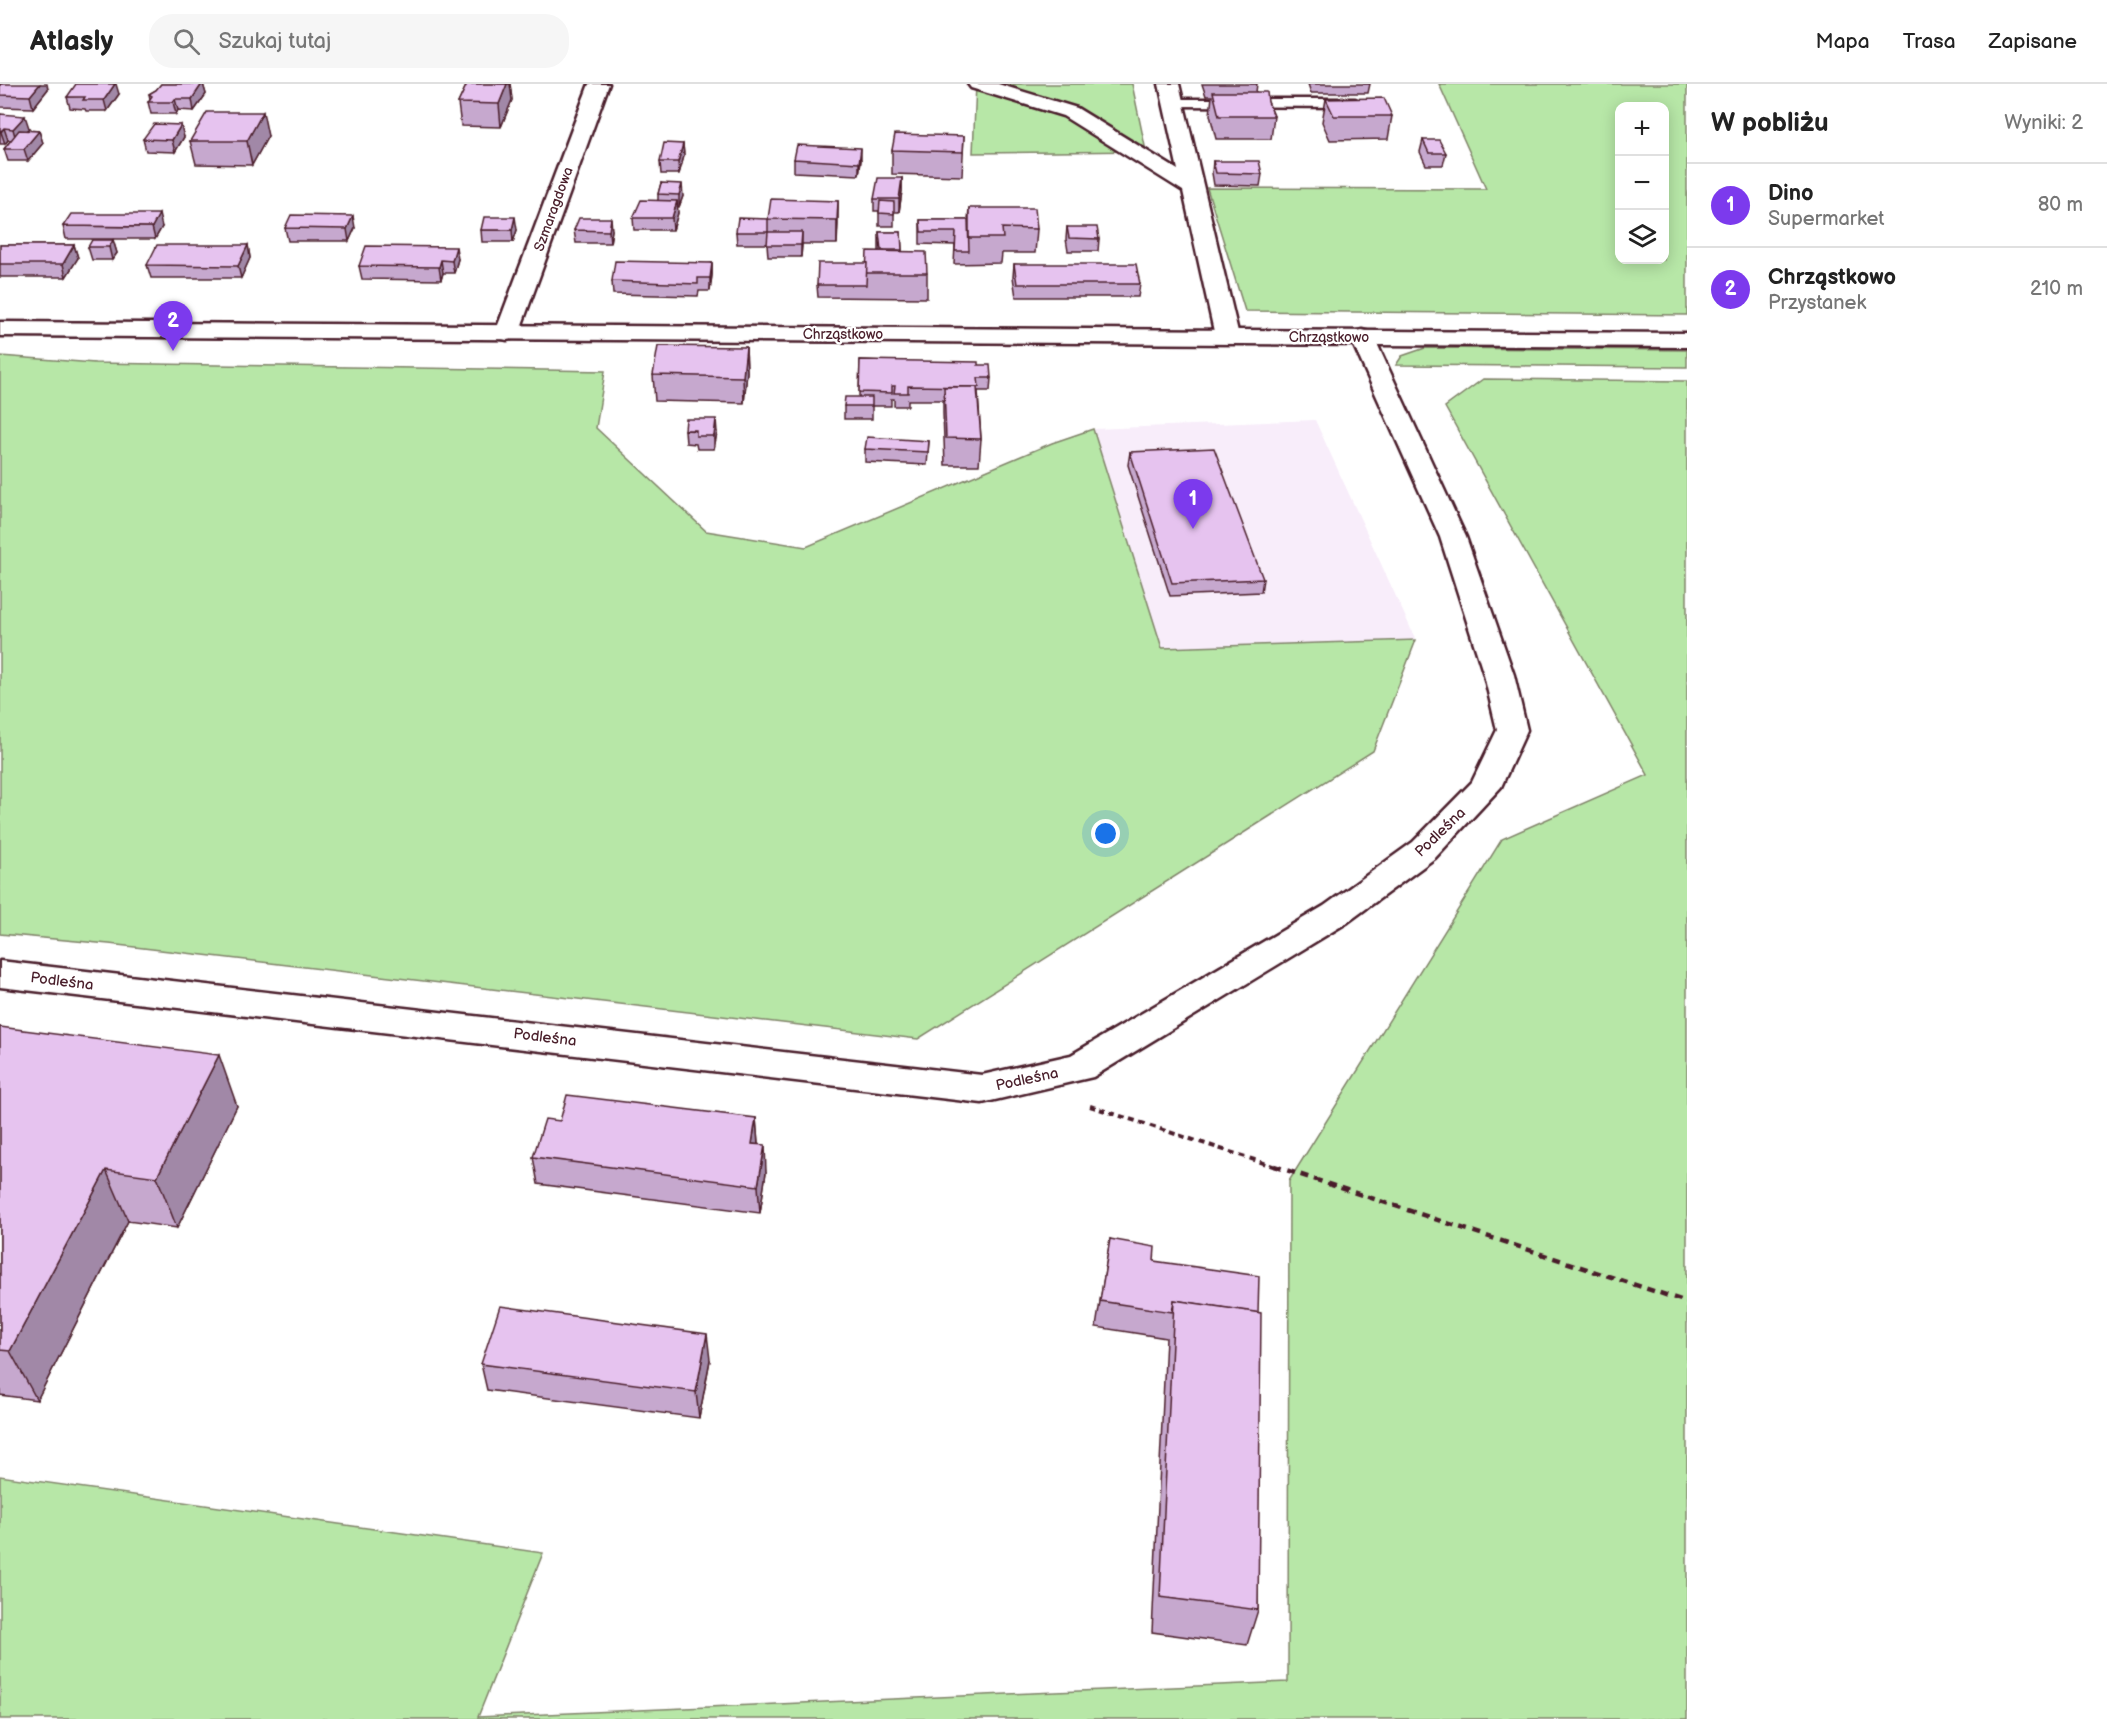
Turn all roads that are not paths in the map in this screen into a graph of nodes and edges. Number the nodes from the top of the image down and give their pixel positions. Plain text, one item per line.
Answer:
1 (599, 84) edge
2 (978, 84) edge
3 (1171, 93) edge
4 (1375, 103) edge
5 (1194, 189) junction
6 (0, 329) edge
7 (507, 333) junction
8 (1227, 336) junction
9 (1362, 337) junction
10 (1687, 340) edge
11 (0, 974) edge

1 - 7 street, Szmaragdowa
2 - 5 street
3 - 4 lane
3 - 5 street
5 - 8 street
6 - 7 street, Chrząstkowo
7 - 8 street, Chrząstkowo
8 - 9 street, Chrząstkowo
9 - 10 street, Chrząstkowo
9 - 11 street, Podleśna

